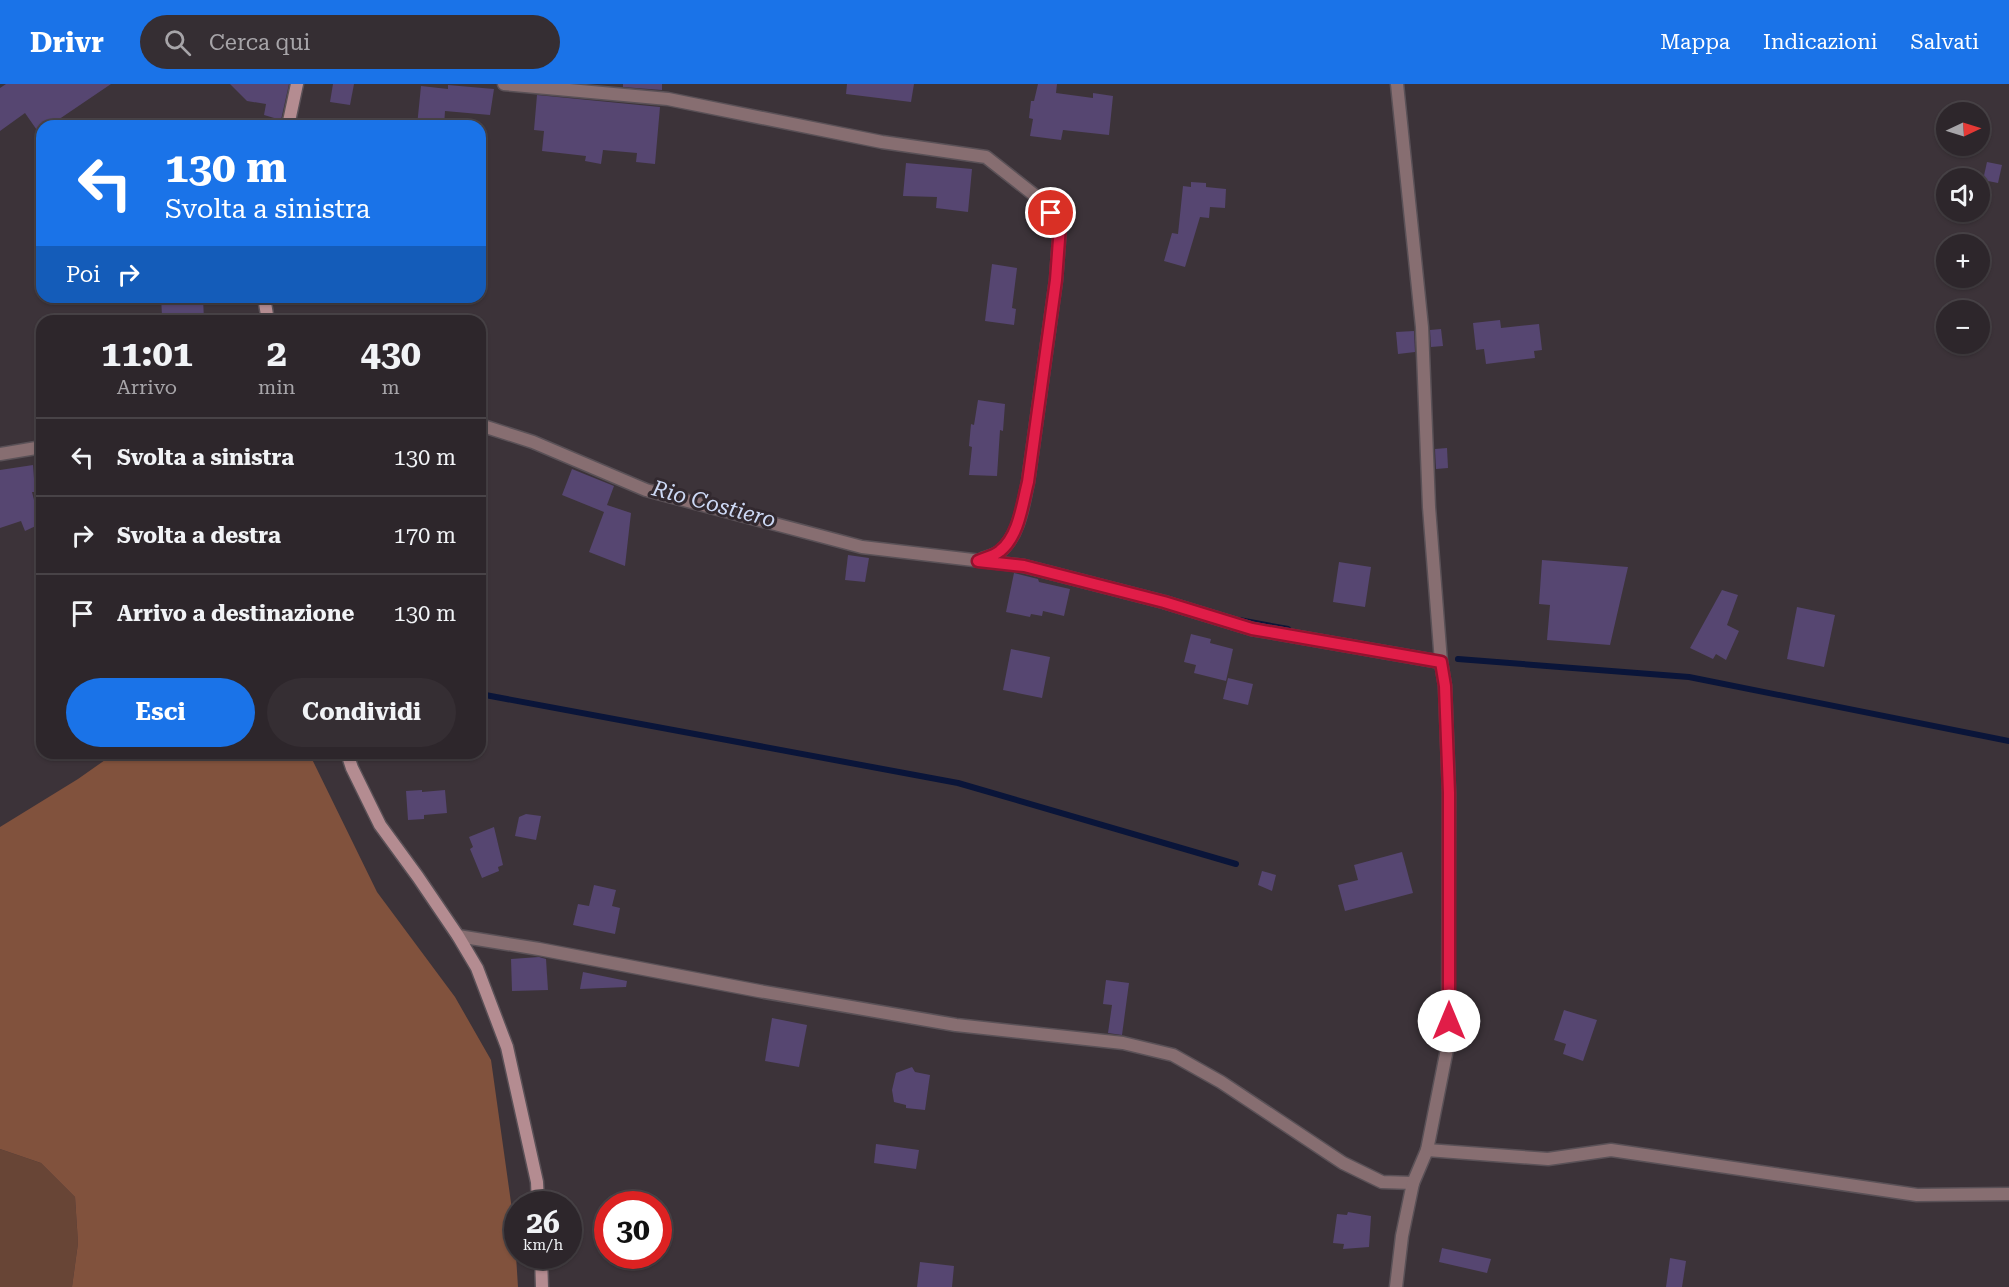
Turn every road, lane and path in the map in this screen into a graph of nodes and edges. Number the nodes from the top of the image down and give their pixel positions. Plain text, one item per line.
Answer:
1 (297, 84) edge
2 (504, 84) edge
3 (1397, 84) edge
4 (289, 120) edge
5 (486, 427) edge
6 (36, 448) edge
7 (0, 454) edge
8 (978, 561) junction
9 (1441, 662) junction
10 (349, 759) edge
11 (458, 936) junction
12 (1427, 1150) junction
13 (1413, 1183) junction
14 (537, 1191) edge
15 (2009, 1194) edge
16 (541, 1269) edge
17 (542, 1287) edge
18 (1396, 1287) edge

1 - 4 main road
2 - 8 street
3 - 9 street
5 - 8 street
6 - 7 street
8 - 9 street
9 - 12 street
10 - 11 main road
11 - 13 street
11 - 14 main road
12 - 13 street
12 - 15 street
13 - 18 street
16 - 17 main road

